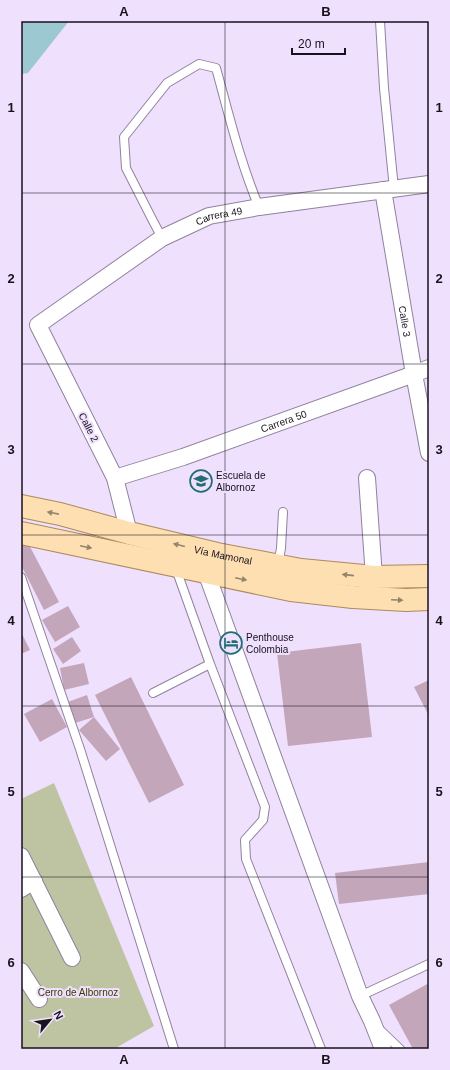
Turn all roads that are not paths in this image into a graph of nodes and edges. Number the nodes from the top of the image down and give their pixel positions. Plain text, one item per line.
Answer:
1 (380, 21) edge
2 (429, 184) edge
3 (388, 189) junction
4 (259, 207) junction
5 (162, 238) junction
6 (38, 326) joint
7 (429, 368) edge
8 (414, 374) junction
9 (429, 452) edge
10 (114, 478) junction
11 (367, 478) dead end
12 (21, 506) edge
13 (283, 512) dead end
14 (21, 532) edge
15 (129, 533) junction
16 (175, 566) junction
17 (277, 566) junction
18 (206, 572) junction
19 (429, 576) edge
20 (21, 577) edge
21 (374, 577) junction
22 (429, 599) edge
23 (210, 664) junction
24 (153, 693) dead end
25 (21, 856) edge
26 (28, 885) edge
27 (72, 958) dead end
28 (429, 964) edge
29 (21, 971) edge
30 (360, 996) junction
31 (38, 998) dead end
32 (372, 1021) junction
33 (174, 1049) edge
34 (321, 1049) edge
35 (383, 1049) edge
36 (400, 1049) edge

1 - 3 lane
2 - 3 street, Carrera 49
3 - 4 street, Carrera 49
3 - 8 street, Calle 3
4 - 5 street, Carrera 49
4 - 5 lane
5 - 6 street, Carrera 49
6 - 10 street, Calle 2
7 - 8 street, Carrera 50
8 - 9 street, Calle 3
8 - 10 street, Carrera 50
10 - 15 street, Calle 2
11 - 21 street
15 -> 12 main road, Vía Mamonal
13 - 17 lane
14 -> 16 main road, Vía Mamonal
17 -> 15 main road, Vía Mamonal
16 - 18 main road, Vía Mamonal
16 - 23 lane
21 -> 17 main road, Vía Mamonal
18 -> 22 main road, Vía Mamonal
18 - 30 street
19 - 21 main road, Vía Mamonal
20 - 33 lane
23 - 24 lane
23 - 34 lane
25 - 26 street
26 - 27 street
28 - 30 lane
29 - 31 street
30 - 32 street
32 - 35 street
32 - 36 lane

